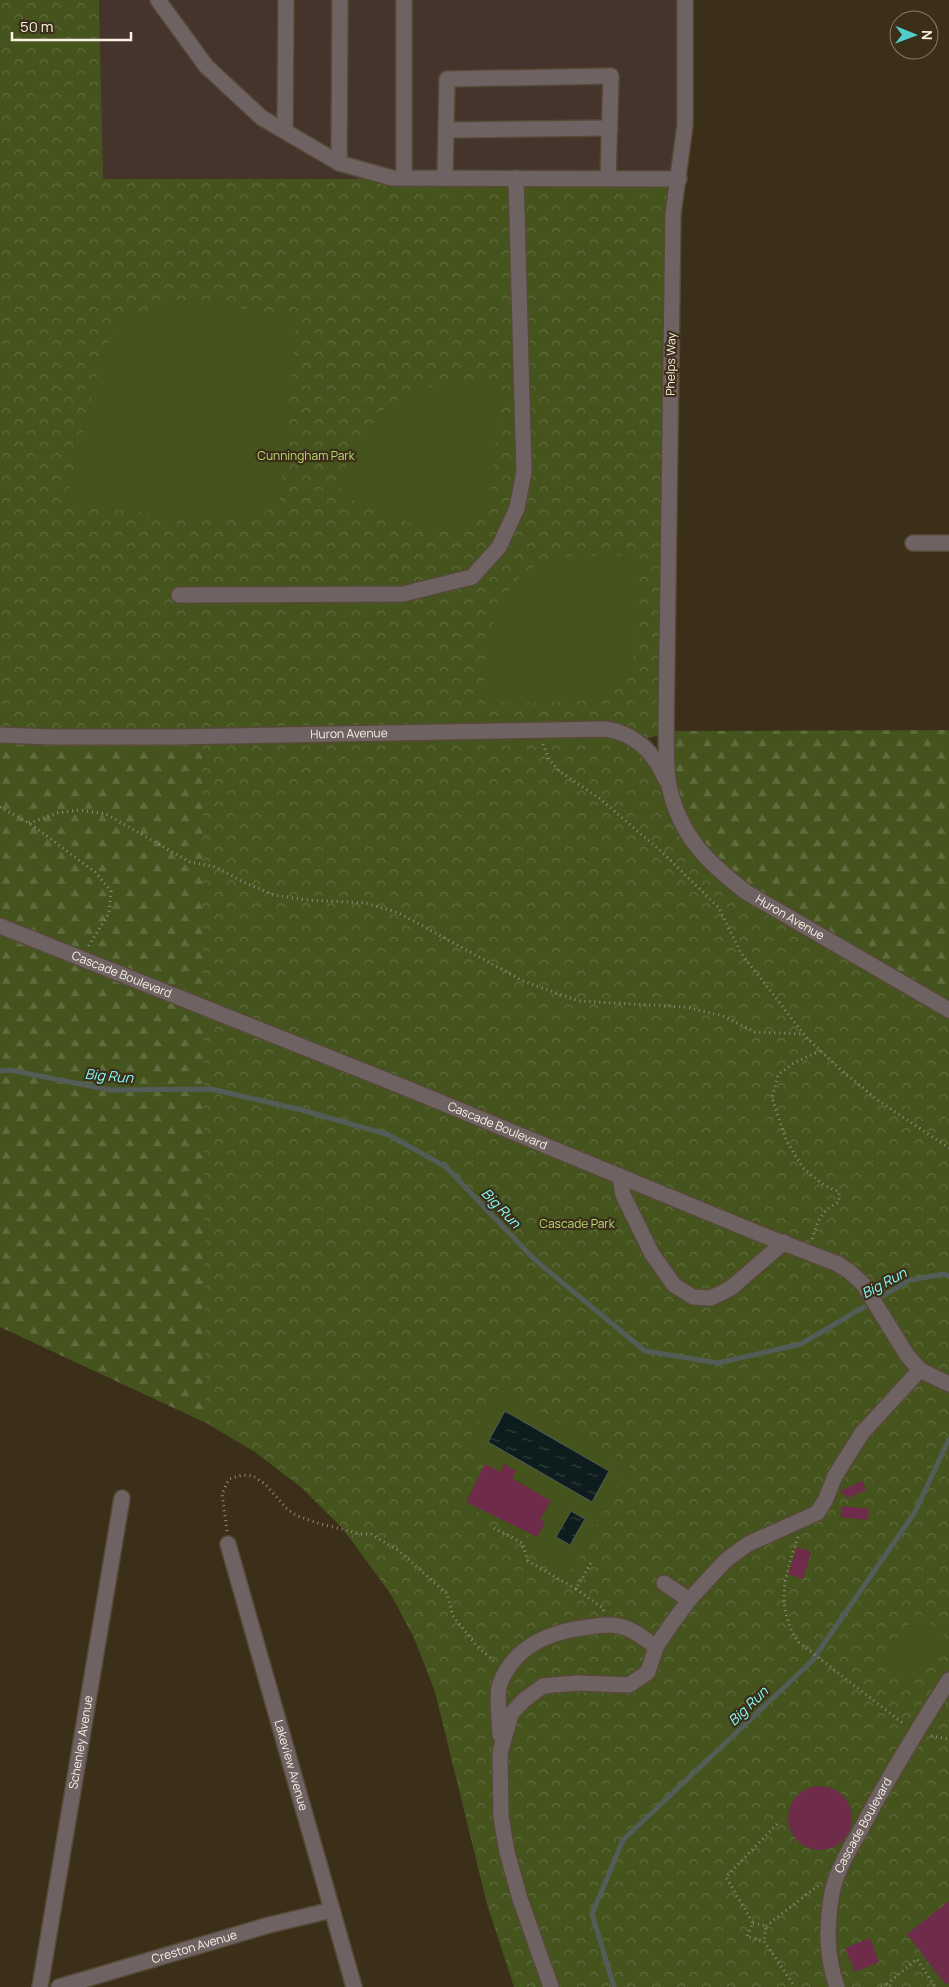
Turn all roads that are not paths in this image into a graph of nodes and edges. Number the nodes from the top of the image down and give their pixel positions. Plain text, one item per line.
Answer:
1 (158, 0) edge
2 (286, 0) edge
3 (340, 0) edge
4 (404, 0) edge
5 (685, 0) edge
6 (610, 128) junction
7 (446, 130) junction
8 (285, 131) junction
9 (339, 163) junction
10 (404, 178) junction
11 (445, 178) junction
12 (516, 178) junction
13 (608, 178) junction
14 (679, 179) junction
15 (913, 543) dead end
16 (949, 543) edge
17 (179, 595) dead end
18 (666, 727) junction
19 (0, 734) edge
20 (629, 735) junction
21 (670, 788) junction
22 (0, 926) edge
23 (949, 1010) edge
24 (620, 1176) junction
25 (784, 1242) junction
26 (920, 1370) junction
27 (943, 1382) edge
28 (122, 1498) dead end
29 (228, 1544) road end
30 (664, 1583) dead end
31 (689, 1600) junction
32 (656, 1647) junction
33 (949, 1680) edge
34 (500, 1752) junction
35 (332, 1910) junction
36 (40, 1987) edge
37 (59, 1987) edge
38 (354, 1987) edge
39 (551, 1987) edge
40 (837, 1987) edge

1 - 8 street
2 - 8 street
3 - 9 street
4 - 10 street
5 - 14 street, Phelps Way
6 - 7 street
6 - 7 street
6 - 13 street
7 - 11 street
8 - 9 street
9 - 10 street
10 - 11 street
11 - 12 street
12 - 13 street
12 - 17 street
13 - 14 street
14 - 18 street, Phelps Way
15 - 16 street
18 - 20 street
18 - 21 street, Huron Avenue
19 - 20 street, Huron Avenue
20 - 21 street, Huron Avenue
21 - 23 street, Huron Avenue
22 - 24 street, Cascade Boulevard
24 - 25 street, Cascade Boulevard
24 - 25 street
25 - 26 street, Cascade Boulevard
26 - 27 street, Cascade Boulevard
26 - 31 street
28 - 36 street, Schenley Avenue
29 - 35 street, Lakeview Avenue
30 - 31 street
31 - 32 street
32 - 34 street
32 - 34 street
33 - 40 street, Cascade Boulevard
34 - 39 street
35 - 37 street, Creston Avenue
35 - 38 street, Lakeview Avenue

